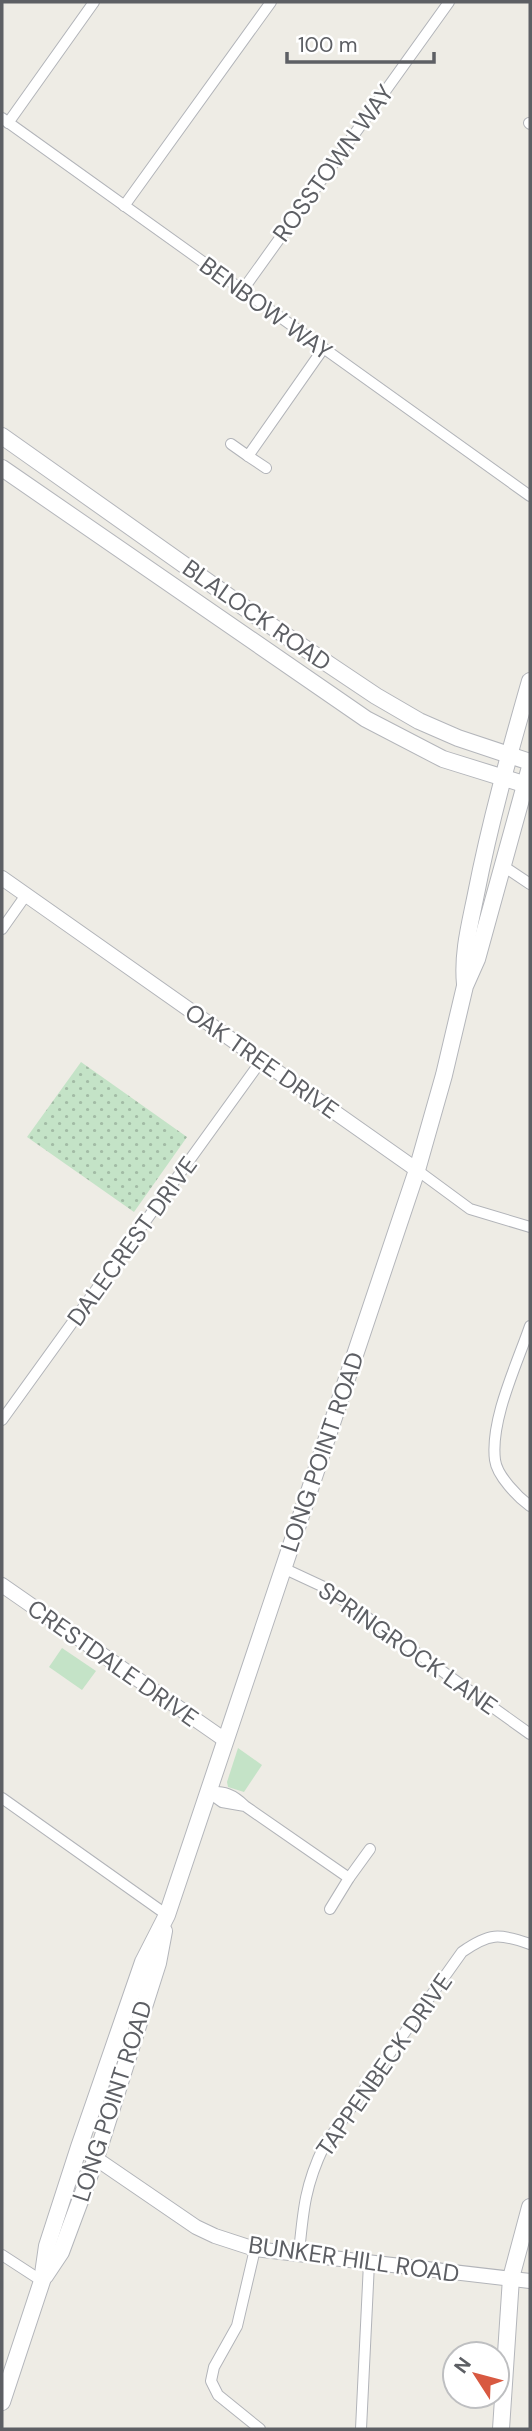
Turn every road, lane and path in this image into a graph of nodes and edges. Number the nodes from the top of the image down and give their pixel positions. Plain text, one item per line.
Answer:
1 (94, 2) edge
2 (271, 2) edge
3 (449, 2) edge
4 (5, 120) edge
5 (124, 206) junction
6 (242, 291) junction
7 (323, 349) junction
8 (2, 436) edge
9 (231, 444) dead end
10 (22, 450) junction
11 (248, 456) junction
12 (266, 468) dead end
13 (5, 470) edge
14 (530, 496) edge
15 (147, 539) junction
16 (137, 562) junction
17 (257, 616) junction
18 (243, 636) junction
19 (530, 681) edge
20 (360, 686) junction
21 (346, 706) junction
22 (509, 756) junction
23 (530, 762) edge
24 (530, 767) edge
25 (502, 778) junction
26 (528, 786) edge
27 (503, 866) junction
28 (2, 878) edge
29 (530, 884) edge
30 (26, 895) junction
31 (2, 929) edge
32 (465, 986) junction
33 (261, 1061) junction
34 (417, 1170) junction
35 (530, 1227) edge
36 (530, 1326) edge
37 (2, 1420) edge
38 (530, 1506) edge
39 (283, 1568) junction
40 (2, 1586) edge
41 (530, 1734) edge
42 (225, 1740) junction
43 (208, 1792) junction
44 (2, 1798) edge
45 (370, 1849) dead end
46 (349, 1878) junction
47 (330, 1909) dead end
48 (167, 1915) junction
49 (530, 1944) edge
50 (79, 2147) junction
51 (96, 2158) junction
52 (530, 2207) edge
53 (255, 2249) junction
54 (299, 2253) junction
55 (2, 2255) edge
56 (369, 2263) junction
57 (512, 2278) junction
58 (42, 2281) junction
59 (530, 2281) edge
60 (2, 2402) edge
61 (260, 2429) edge
62 (361, 2429) edge
63 (501, 2429) edge

1 - 4 street
2 - 5 street
3 - 6 street, ROSSTOWN WAY
4 - 5 street, BENBOW WAY
5 - 6 street, BENBOW WAY
6 - 7 street, BENBOW WAY
7 - 11 street
7 - 14 street, BENBOW WAY
8 - 10 main road, BLALOCK ROAD
9 - 11 street
10 - 13 main road
10 - 15 main road, BLALOCK ROAD
11 - 12 street
13 - 16 main road, BLALOCK ROAD
15 - 16 main road
15 - 17 main road, BLALOCK ROAD
16 - 18 main road, BLALOCK ROAD
17 - 18 main road
17 - 20 main road, BLALOCK ROAD
18 - 21 main road, BLALOCK ROAD
19 - 22 main road, LONG POINT ROAD
20 - 21 main road
20 - 22 main road, BLALOCK ROAD
21 - 25 main road, BLALOCK ROAD
22 - 23 main road, BLALOCK ROAD
22 - 25 main road, LONG POINT ROAD
24 - 26 main road, LONG POINT ROAD
25 - 26 main road, BLALOCK ROAD
25 - 32 main road, LONG POINT ROAD
26 - 27 main road, LONG POINT ROAD
27 - 29 street
27 - 32 main road, LONG POINT ROAD
28 - 30 street, OAK TREE DRIVE
30 - 31 street
30 - 33 street, OAK TREE DRIVE
32 - 34 main road, LONG POINT ROAD
33 - 34 street, OAK TREE DRIVE
33 - 37 street, DALECREST DRIVE
34 - 35 street, OAK TREE DRIVE
34 - 39 main road, LONG POINT ROAD
36 - 38 street
39 - 41 street, SPRINGROCK LANE
39 - 42 main road, LONG POINT ROAD
40 - 42 street, CRESTDALE DRIVE
42 - 43 main road, LONG POINT ROAD
43 - 46 street
43 - 48 main road, LONG POINT ROAD
44 - 48 street
45 - 46 street
46 - 47 street
48 - 50 main road, LONG POINT ROAD
48 - 51 main road, LONG POINT ROAD
49 - 54 street, TAPPENBECK DRIVE
50 - 51 street, BUNKER HILL ROAD
50 - 58 main road, LONG POINT ROAD
51 - 53 street, BUNKER HILL ROAD
51 - 58 main road, LONG POINT ROAD
52 - 57 main road
53 - 54 street, BUNKER HILL ROAD
53 - 61 street
54 - 56 street, BUNKER HILL ROAD
55 - 58 street
56 - 57 street, BUNKER HILL ROAD
56 - 62 street
57 - 59 street, BUNKER HILL ROAD
57 - 63 main road
58 - 60 main road, LONG POINT ROAD

